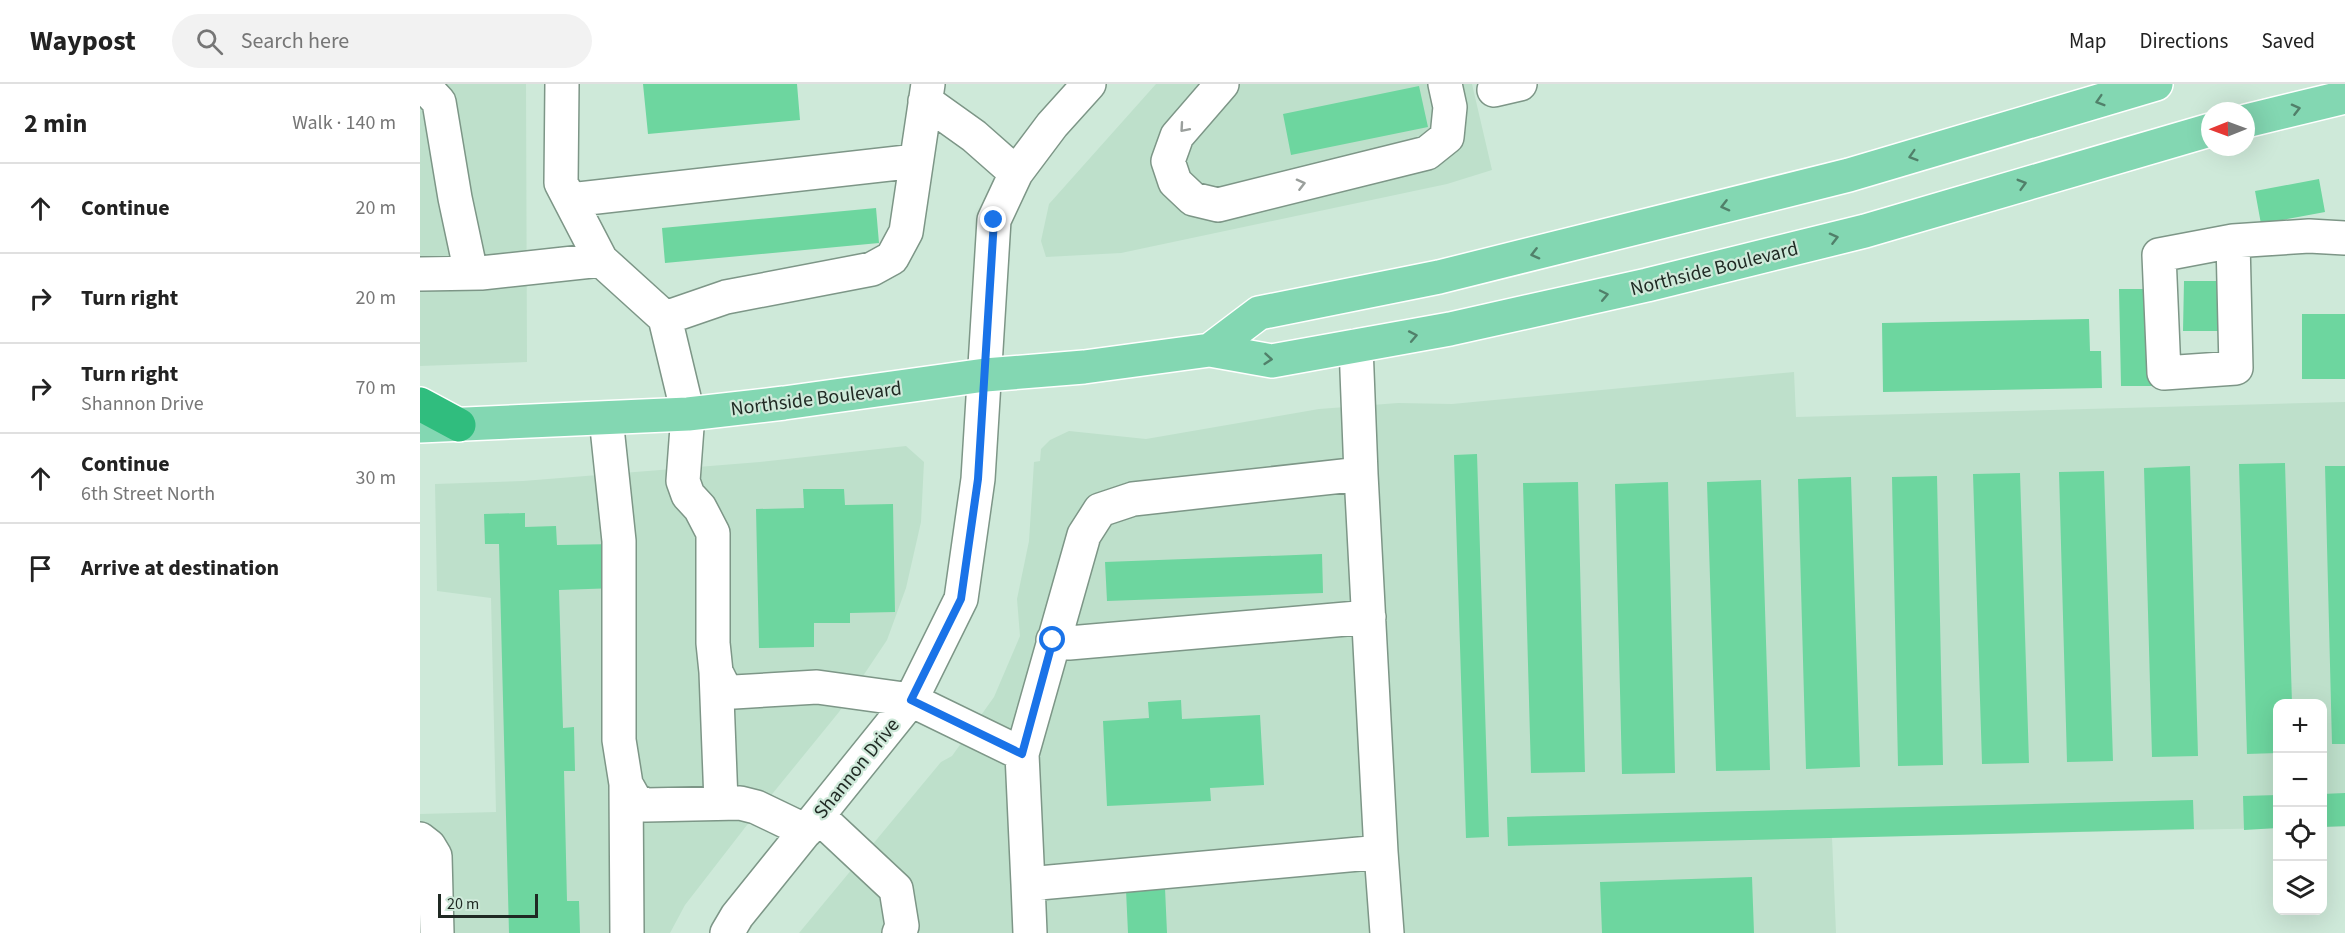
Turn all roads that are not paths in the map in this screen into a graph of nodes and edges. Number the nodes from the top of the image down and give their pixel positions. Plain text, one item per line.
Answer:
1 (562, 84) edge
2 (1089, 84) edge
3 (1222, 84) edge
4 (1445, 84) edge
5 (2156, 84) edge
6 (420, 86) edge
7 (926, 92) edge
8 (2345, 97) edge
9 (2255, 119) edge
10 (2201, 133) edge
11 (916, 161) junction
12 (1016, 173) junction
13 (570, 200) junction
14 (2345, 238) edge
15 (2233, 241) dead end
16 (601, 260) junction
17 (471, 273) junction
18 (420, 274) edge
19 (665, 318) junction
20 (1356, 346) junction
21 (1210, 350) junction
22 (985, 375) junction
23 (420, 404) edge
24 (688, 414) junction
25 (606, 418) junction
26 (459, 425) junction
27 (420, 428) edge
28 (1361, 474) junction
29 (1369, 617) junction
30 (1053, 640) junction
31 (716, 672) junction
32 (911, 700) junction
33 (1022, 754) junction
34 (626, 784) junction
35 (721, 802) junction
36 (812, 823) junction
37 (420, 838) edge
38 (1381, 852) junction
39 (1028, 884) junction
40 (437, 933) edge
41 (627, 933) edge
42 (727, 933) edge
43 (899, 933) edge
44 (1030, 933) edge
45 (1388, 933) edge

1 - 13 street
2 - 12 street, Shannon Drive
3 -> 4 street
5 -> 21 main road, Northside Boulevard
6 - 17 street
7 - 11 street
7 - 12 street
9 -> 8 main road
20 -> 10 main road, Northside Boulevard
11 - 13 street
11 - 19 street
12 - 22 street, Shannon Drive
13 - 16 street
14 - 15 street
16 - 17 street
16 - 19 street
17 - 18 street
19 - 24 street
21 -> 20 main road, Northside Boulevard
20 - 28 street
21 - 22 main road, Northside Boulevard
22 - 24 main road, Northside Boulevard
22 - 32 street, Shannon Drive
23 - 26 highway
24 - 25 main road, Northside Boulevard
24 - 31 street
25 - 26 main road, Northside Boulevard
25 - 34 street
26 - 27 highway
28 - 29 street
28 - 30 street
29 - 30 street
29 - 38 street
30 - 33 street
31 - 32 street
31 - 35 street
32 - 33 street
32 - 36 street, Shannon Drive
33 - 39 street
34 - 35 street
34 - 41 street
35 - 36 street
36 - 42 street, Shannon Drive
36 - 43 street
37 - 40 street
38 - 39 street
38 - 45 street
39 - 44 street

